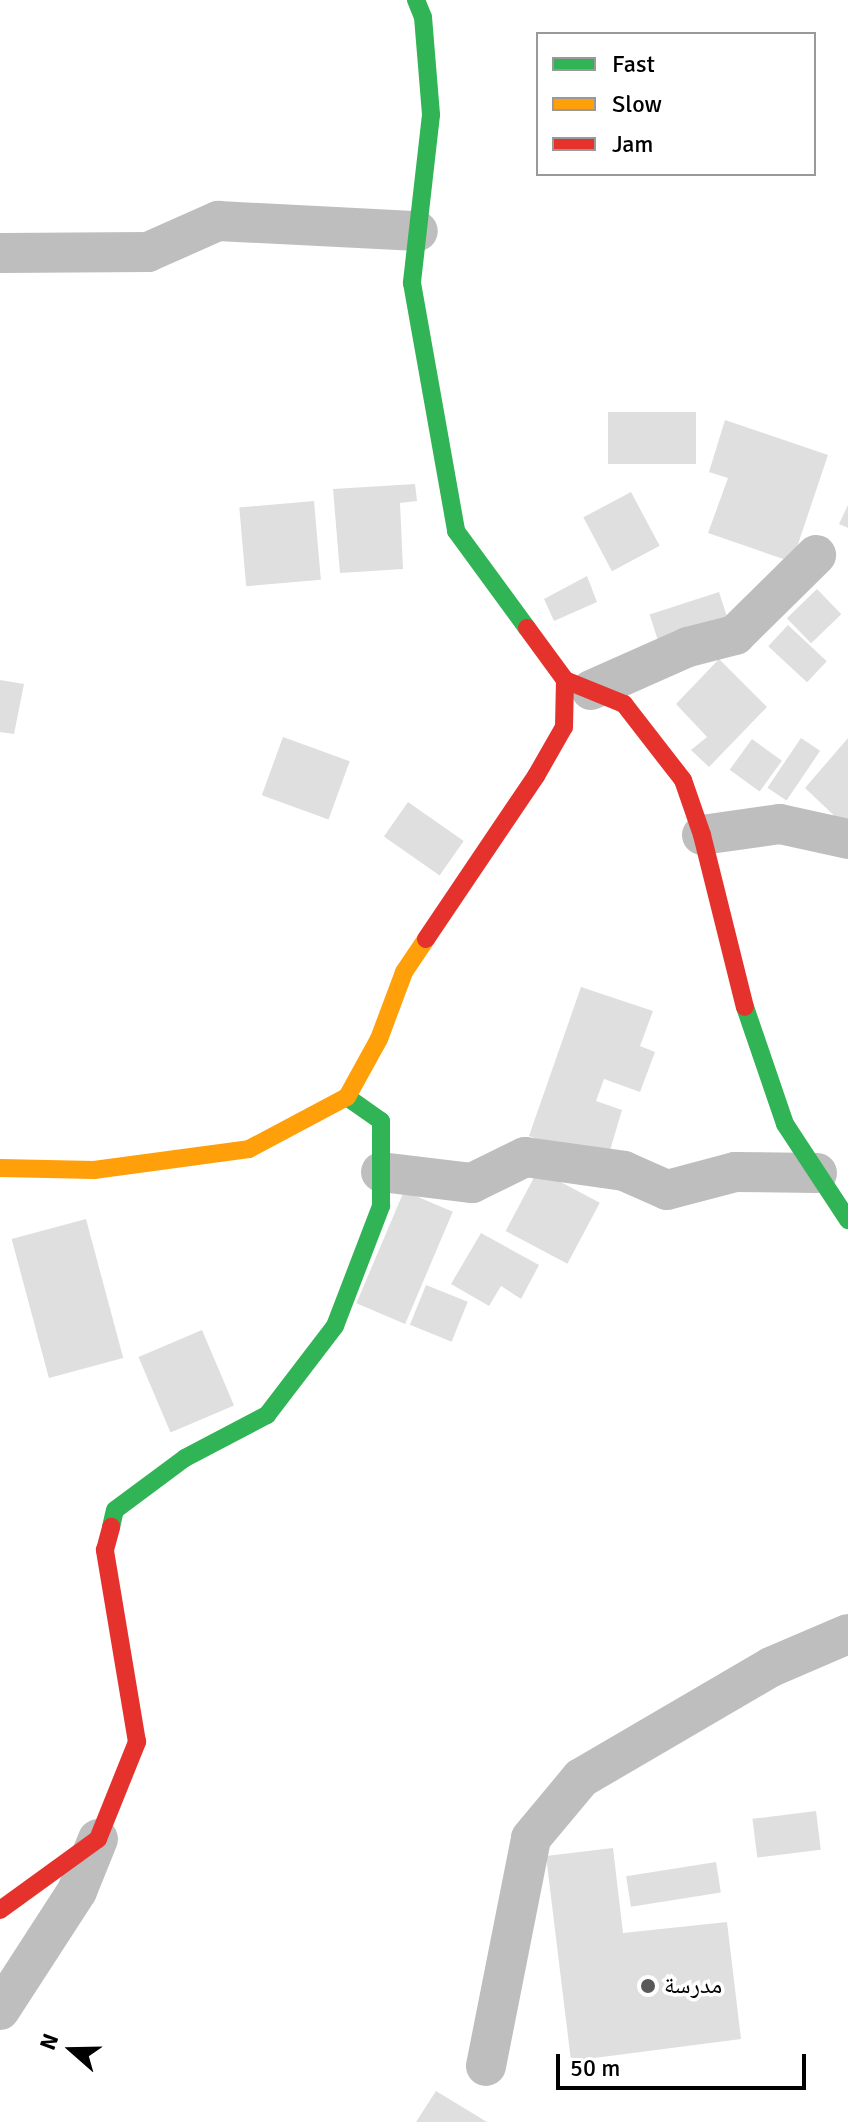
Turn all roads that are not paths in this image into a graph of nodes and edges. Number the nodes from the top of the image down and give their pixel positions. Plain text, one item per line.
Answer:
1 (416, 0) edge
2 (418, 231) junction
3 (0, 253) edge
4 (816, 555) dead end
5 (593, 691) junction
6 (564, 727) junction
7 (702, 835) junction
8 (848, 839) edge
9 (347, 1097) junction
10 (0, 1168) edge
11 (381, 1172) junction
12 (817, 1173) junction
13 (848, 1220) edge
14 (848, 1634) edge
15 (98, 1839) junction
16 (0, 1910) edge
17 (0, 2010) edge
18 (486, 2066) dead end

1 - 2 street
2 - 3 street
2 - 5 street
4 - 5 street
5 - 6 street
5 - 6 street
5 - 7 street
6 - 9 street
7 - 8 street
7 - 12 street
9 - 10 street
9 - 11 street
11 - 12 street
11 - 15 street
12 - 13 street
14 - 18 street
15 - 16 street
15 - 17 street

